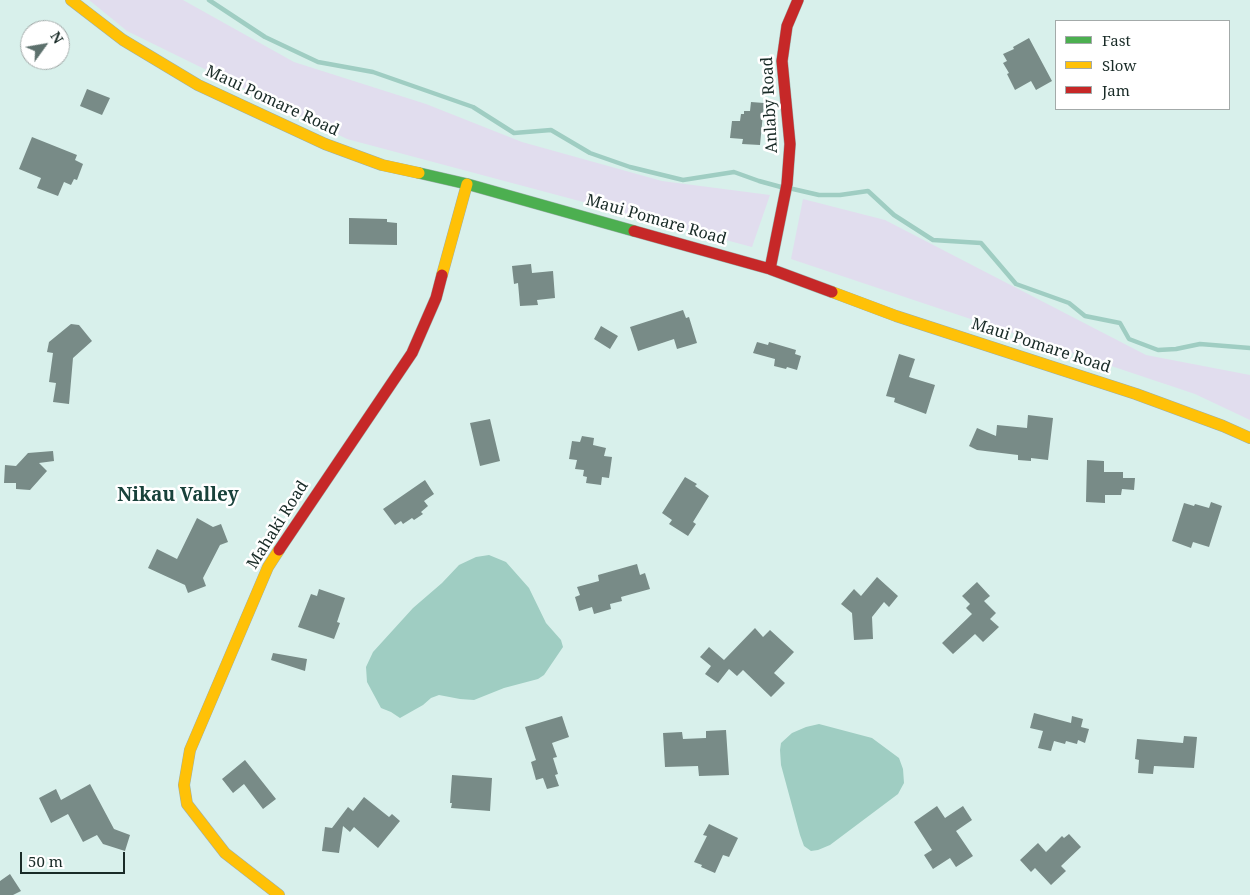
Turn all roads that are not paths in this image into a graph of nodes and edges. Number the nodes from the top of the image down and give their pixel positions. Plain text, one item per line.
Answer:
1 (70, 0) edge
2 (798, 0) edge
3 (467, 184) junction
4 (770, 268) junction
5 (1250, 438) edge
6 (279, 895) edge

1 - 3 street, Maui Pomare Road
2 - 4 street, Anlaby Road
3 - 4 street, Maui Pomare Road
3 - 6 street, Mahaki Road
4 - 5 street, Maui Pomare Road

